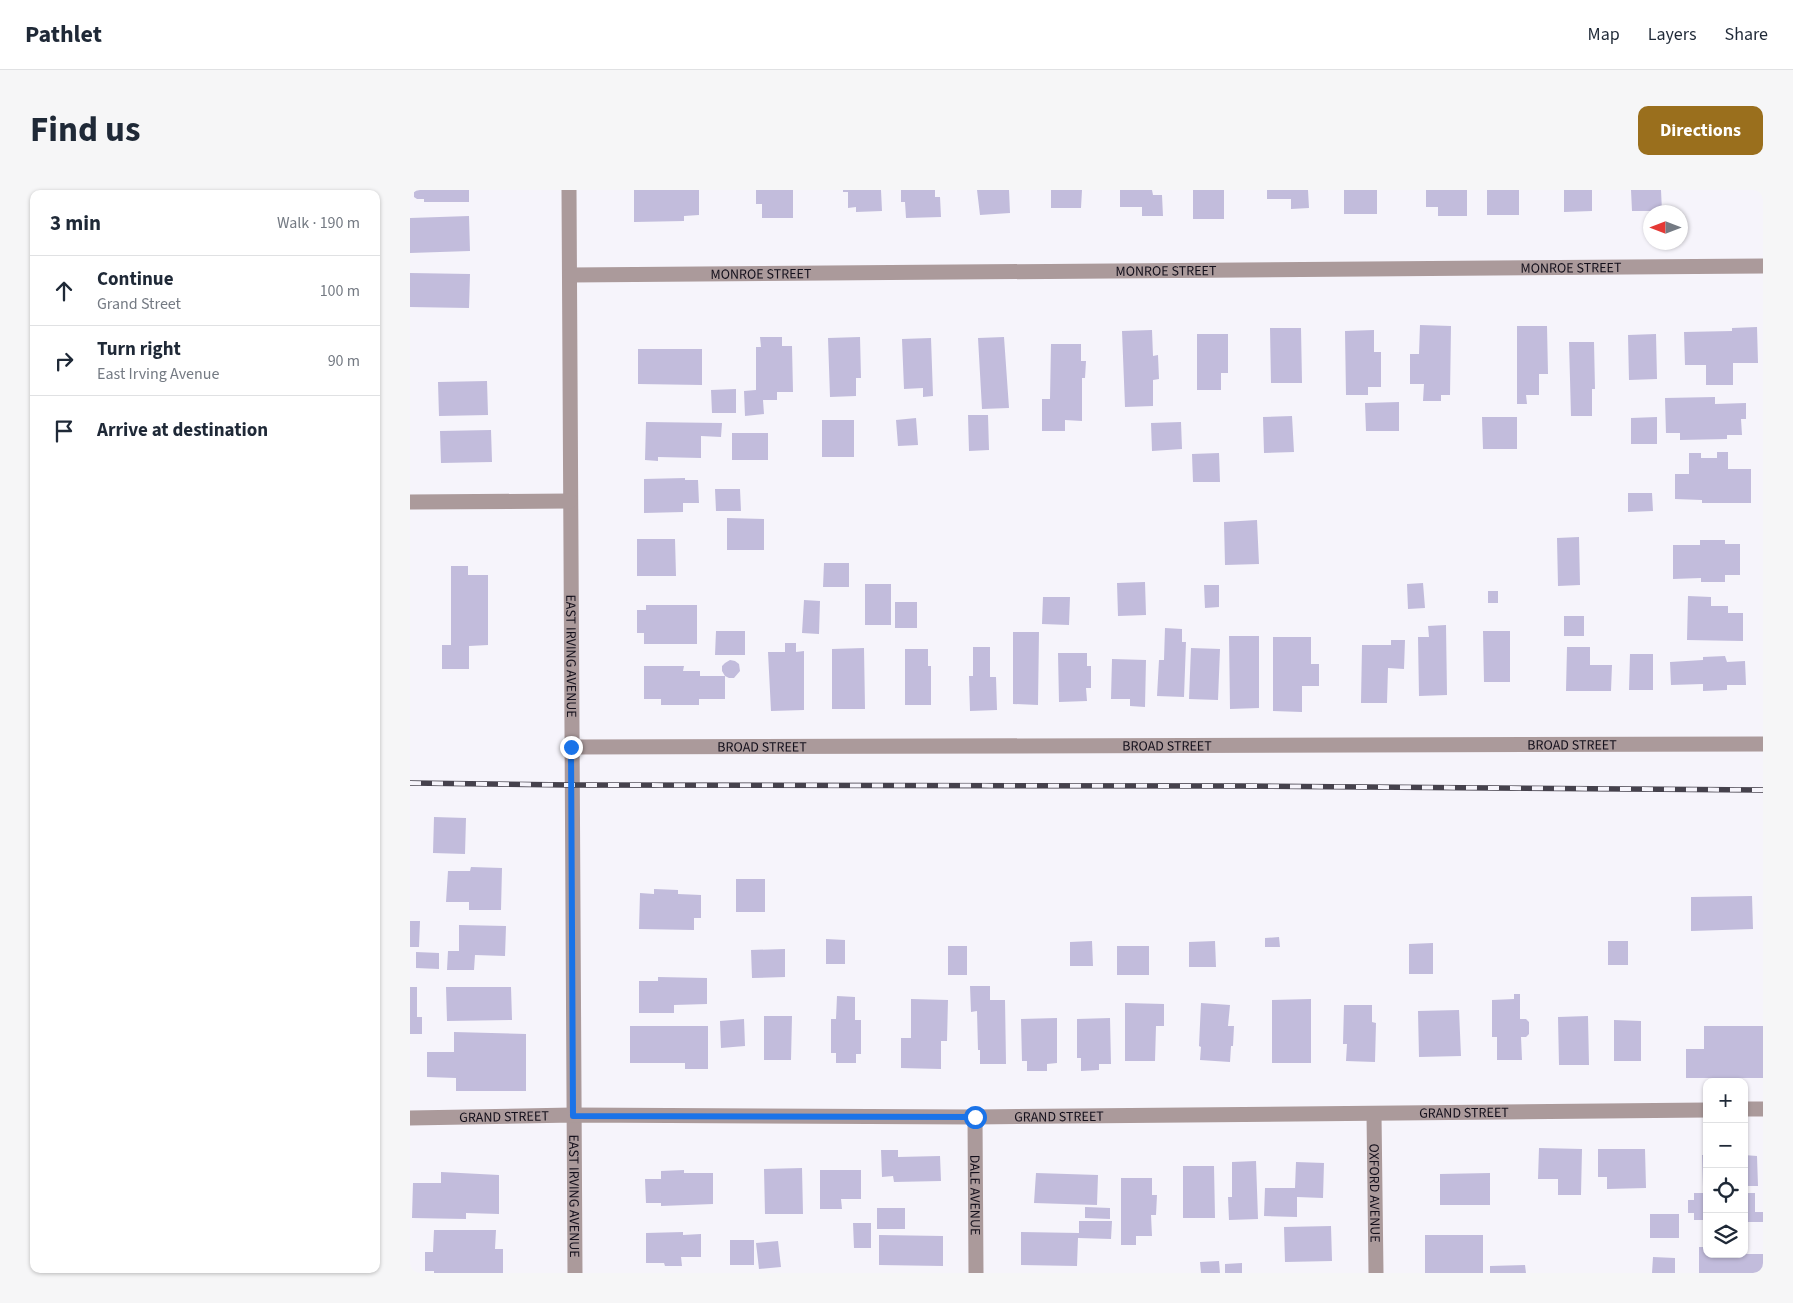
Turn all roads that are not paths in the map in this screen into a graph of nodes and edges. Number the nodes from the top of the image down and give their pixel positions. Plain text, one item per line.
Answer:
1 (569, 190) edge
2 (1763, 266) edge
3 (570, 275) junction
4 (570, 501) junction
5 (410, 502) edge
6 (1763, 744) edge
7 (571, 747) junction
8 (1748, 1109) edge
9 (1763, 1109) edge
10 (1703, 1110) edge
11 (1374, 1114) junction
12 (573, 1116) junction
13 (975, 1117) junction
14 (410, 1118) edge
15 (575, 1273) edge
16 (976, 1273) edge
17 (1376, 1273) edge

1 - 3 street, EAST IRVING AVENUE
2 - 3 street, MONROE STREET
3 - 4 street, EAST IRVING AVENUE
4 - 5 street
4 - 7 street, EAST IRVING AVENUE
6 - 7 street, BROAD STREET
7 - 12 street, EAST IRVING AVENUE
8 - 9 street
10 - 11 street, GRAND STREET
11 - 13 street, GRAND STREET
11 - 17 street, OXFORD AVENUE
12 - 13 street, GRAND STREET
12 - 14 street, GRAND STREET
12 - 15 street, EAST IRVING AVENUE
13 - 16 street, DALE AVENUE

